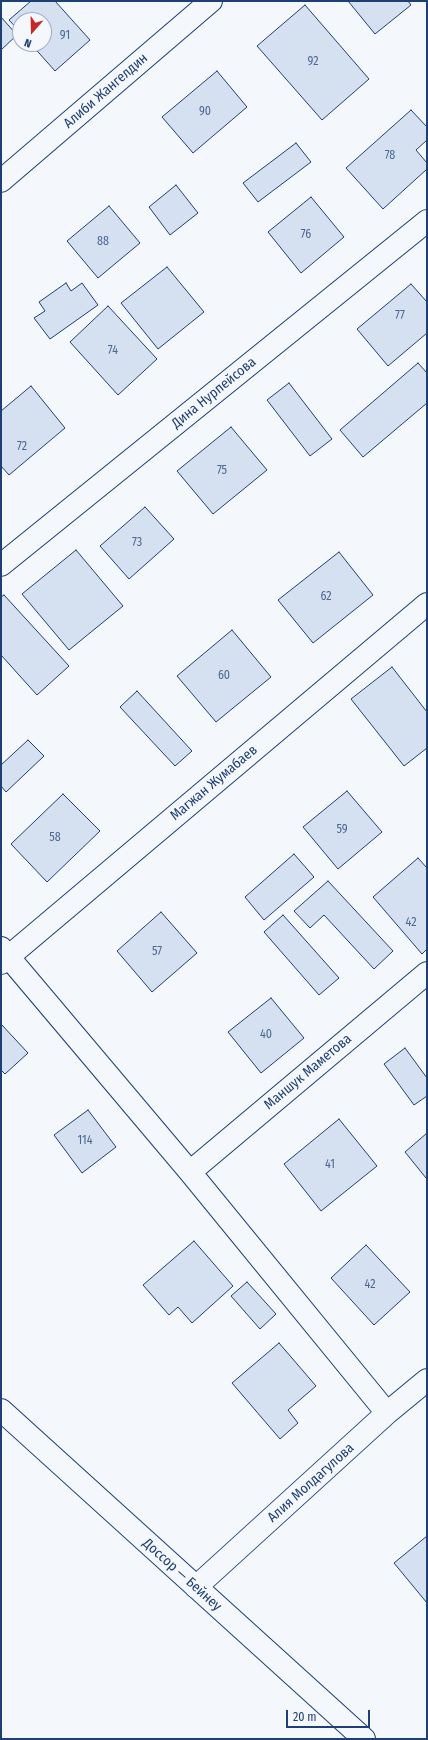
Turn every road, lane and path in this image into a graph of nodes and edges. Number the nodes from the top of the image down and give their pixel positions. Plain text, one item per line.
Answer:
1 (211, 1) edge
2 (1, 181) edge
3 (427, 221) edge
4 (1, 565) edge
5 (427, 604) edge
6 (3, 956) edge
7 (427, 973) edge
8 (190, 1172) junction
9 (427, 1380) edge
10 (1, 1410) edge
11 (387, 1413) junction
12 (196, 1587) junction
13 (364, 1739) edge

1 - 2 main road, Алиби Жангелдин
3 - 4 main road, Дина Нурпейсова
5 - 6 main road, Магжан Жумабаев
6 - 8 main road
7 - 8 main road, Маншук Маметова
8 - 11 main road
9 - 11 main road, Алия Молдагулова
10 - 12 main road, Доссор — Бейнеу
11 - 12 main road, Алия Молдагулова
12 - 13 main road, Доссор — Бейнеу

